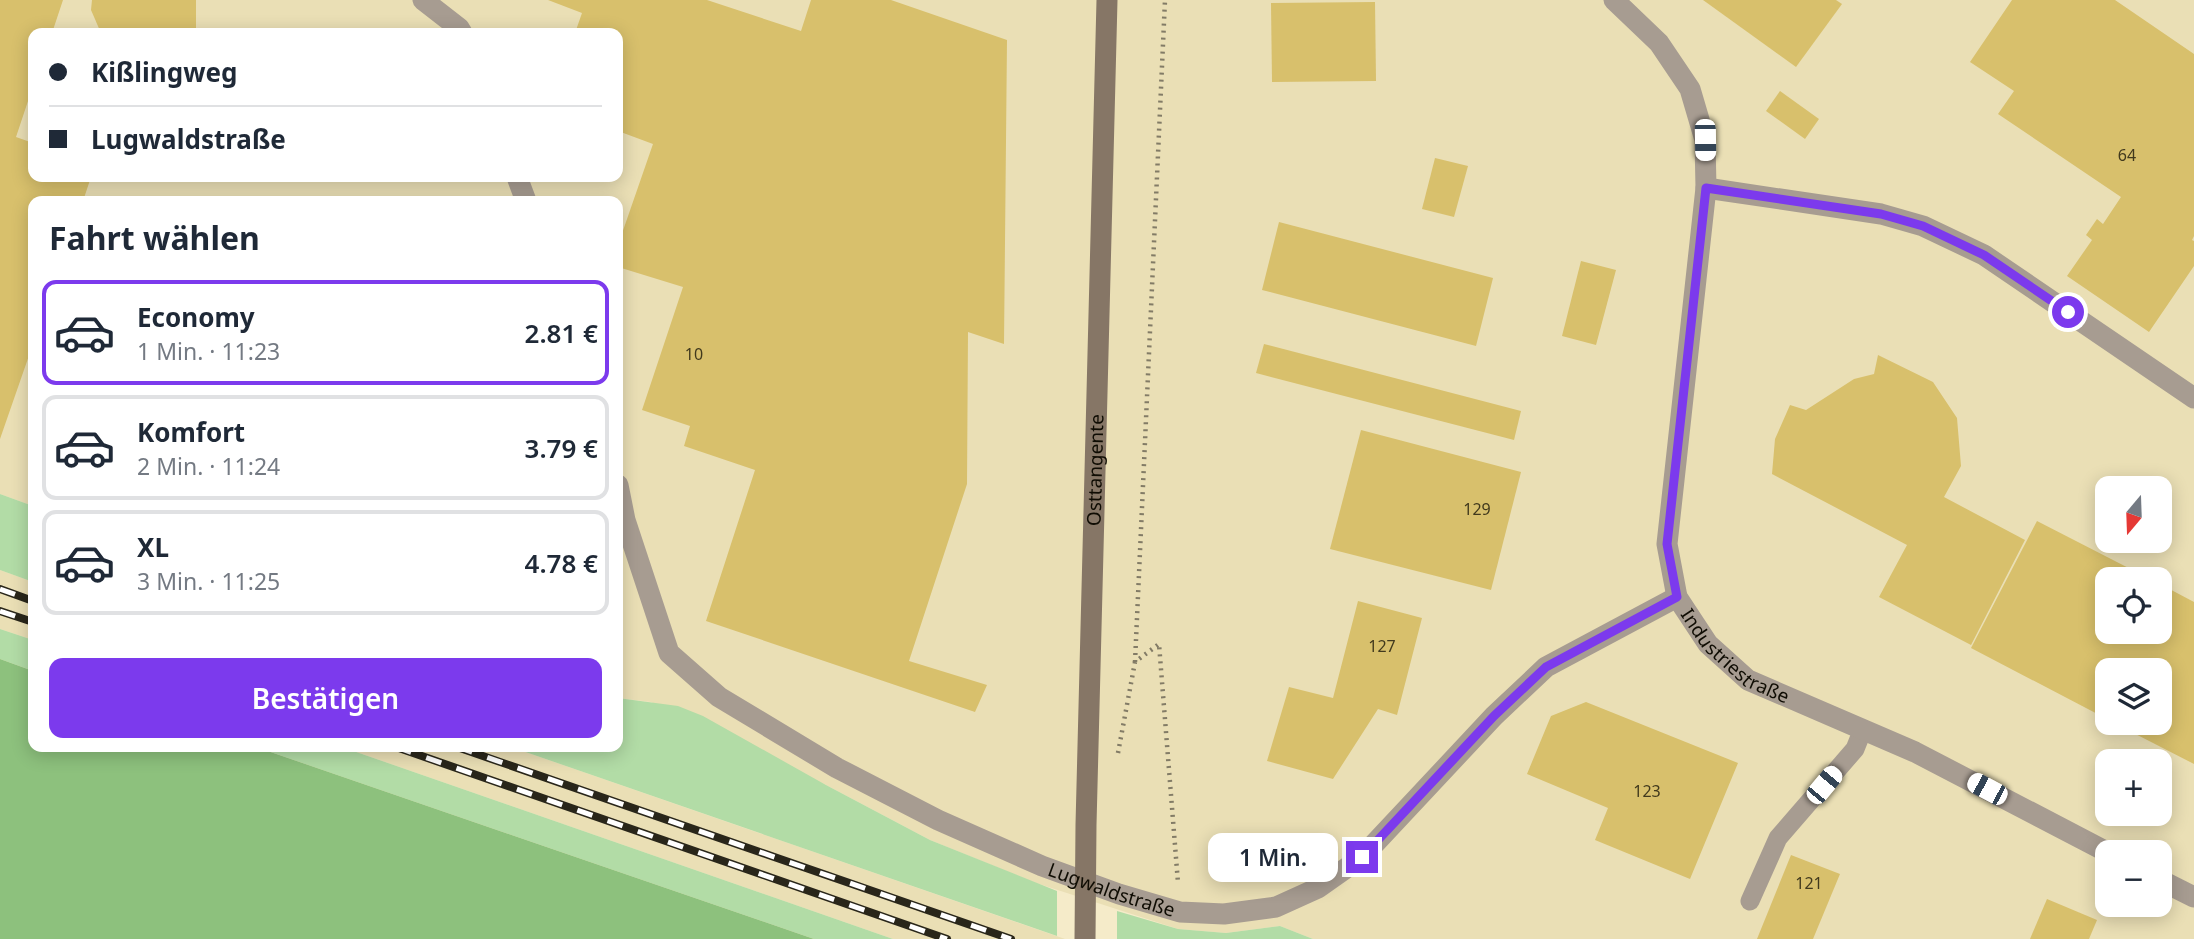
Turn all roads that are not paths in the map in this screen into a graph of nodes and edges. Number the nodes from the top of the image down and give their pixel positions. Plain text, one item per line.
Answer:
1 (423, 0) edge
2 (1614, 0) edge
3 (1109, 5) edge
4 (459, 28) edge
5 (1706, 188) junction
6 (2194, 398) edge
7 (623, 510) edge
8 (1677, 597) junction
9 (1863, 729) junction
10 (2095, 846) edge
11 (2172, 886) edge
12 (2194, 897) edge
13 (1750, 901) dead end
14 (1085, 939) edge

1 - 4 street
2 - 5 street, Industriestraße
3 - 14 main road, Osttangente
5 - 6 street
5 - 8 street, Industriestraße
7 - 8 street, Lugwaldstraße
8 - 9 street, Industriestraße
9 - 10 street, Industriestraße
9 - 13 lane
11 - 12 street

